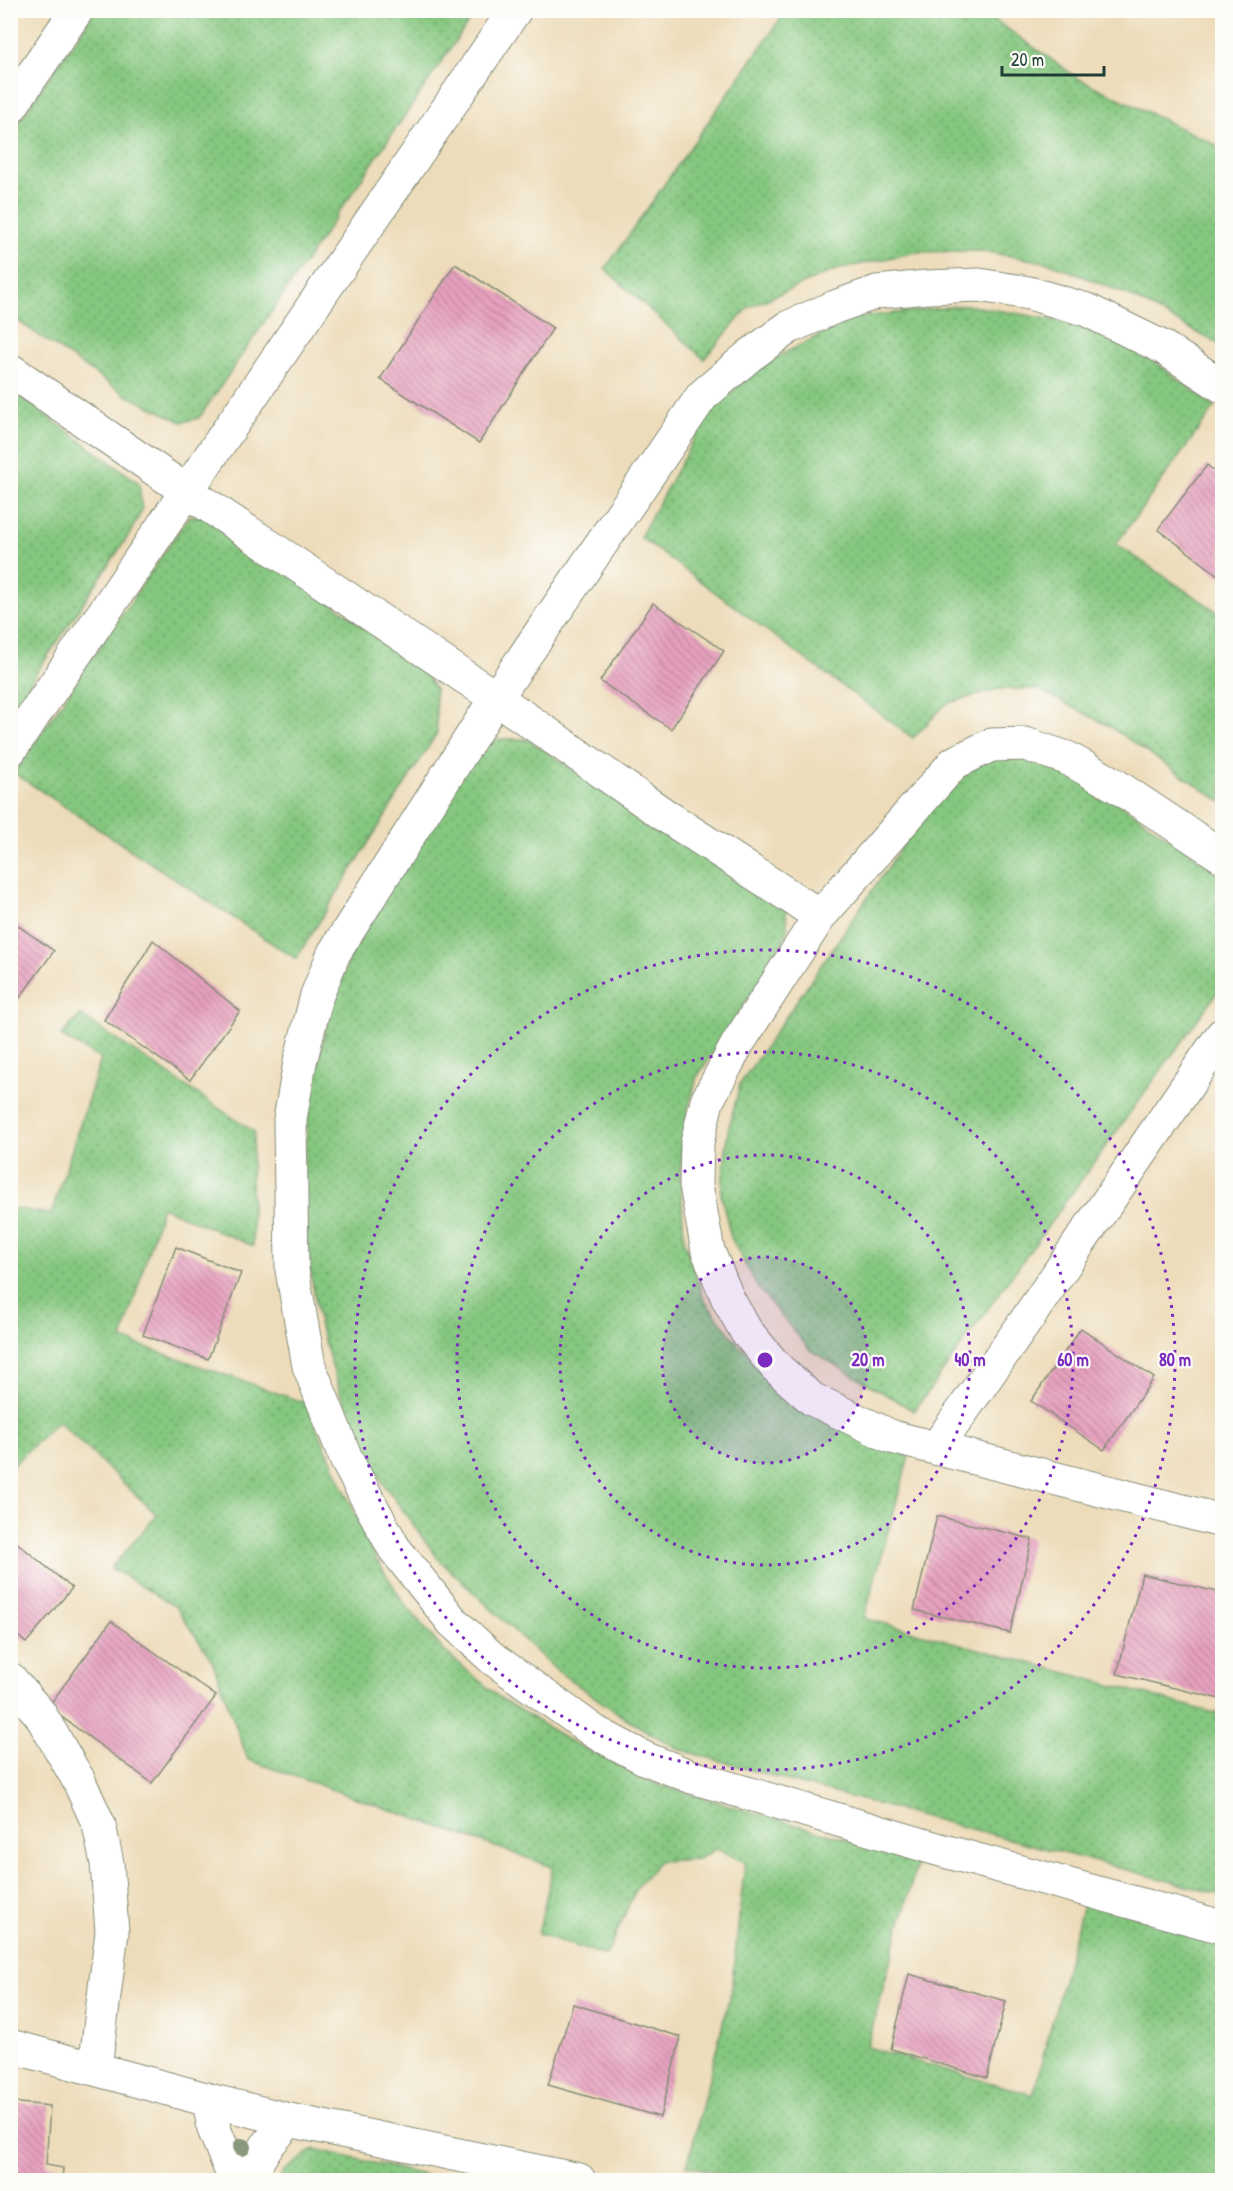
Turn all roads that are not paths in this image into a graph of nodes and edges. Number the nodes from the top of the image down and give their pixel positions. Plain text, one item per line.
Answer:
1 (77, 10) edge
2 (515, 10) edge
3 (10, 108) edge
4 (10, 370) edge
5 (1222, 386) edge
6 (188, 492) junction
7 (496, 698) junction
8 (10, 750) edge
9 (1222, 856) edge
10 (820, 916) junction
11 (1222, 1035) edge
12 (937, 1447) junction
13 (1222, 1521) edge
14 (10, 1679) edge
15 (1222, 1927) edge
16 (10, 2046) edge
17 (95, 2068) junction
18 (209, 2100) junction
19 (289, 2120) junction
20 (235, 2181) edge
21 (246, 2181) edge
22 (579, 2181) edge

1 - 3 street
2 - 6 street
4 - 6 street
5 - 7 street
6 - 7 street
6 - 8 street
7 - 10 street
7 - 15 street
9 - 10 street
10 - 12 street
11 - 12 street
12 - 13 street
14 - 17 street
16 - 17 street
17 - 18 street
18 - 19 street
18 - 20 street
19 - 21 street
19 - 22 street

